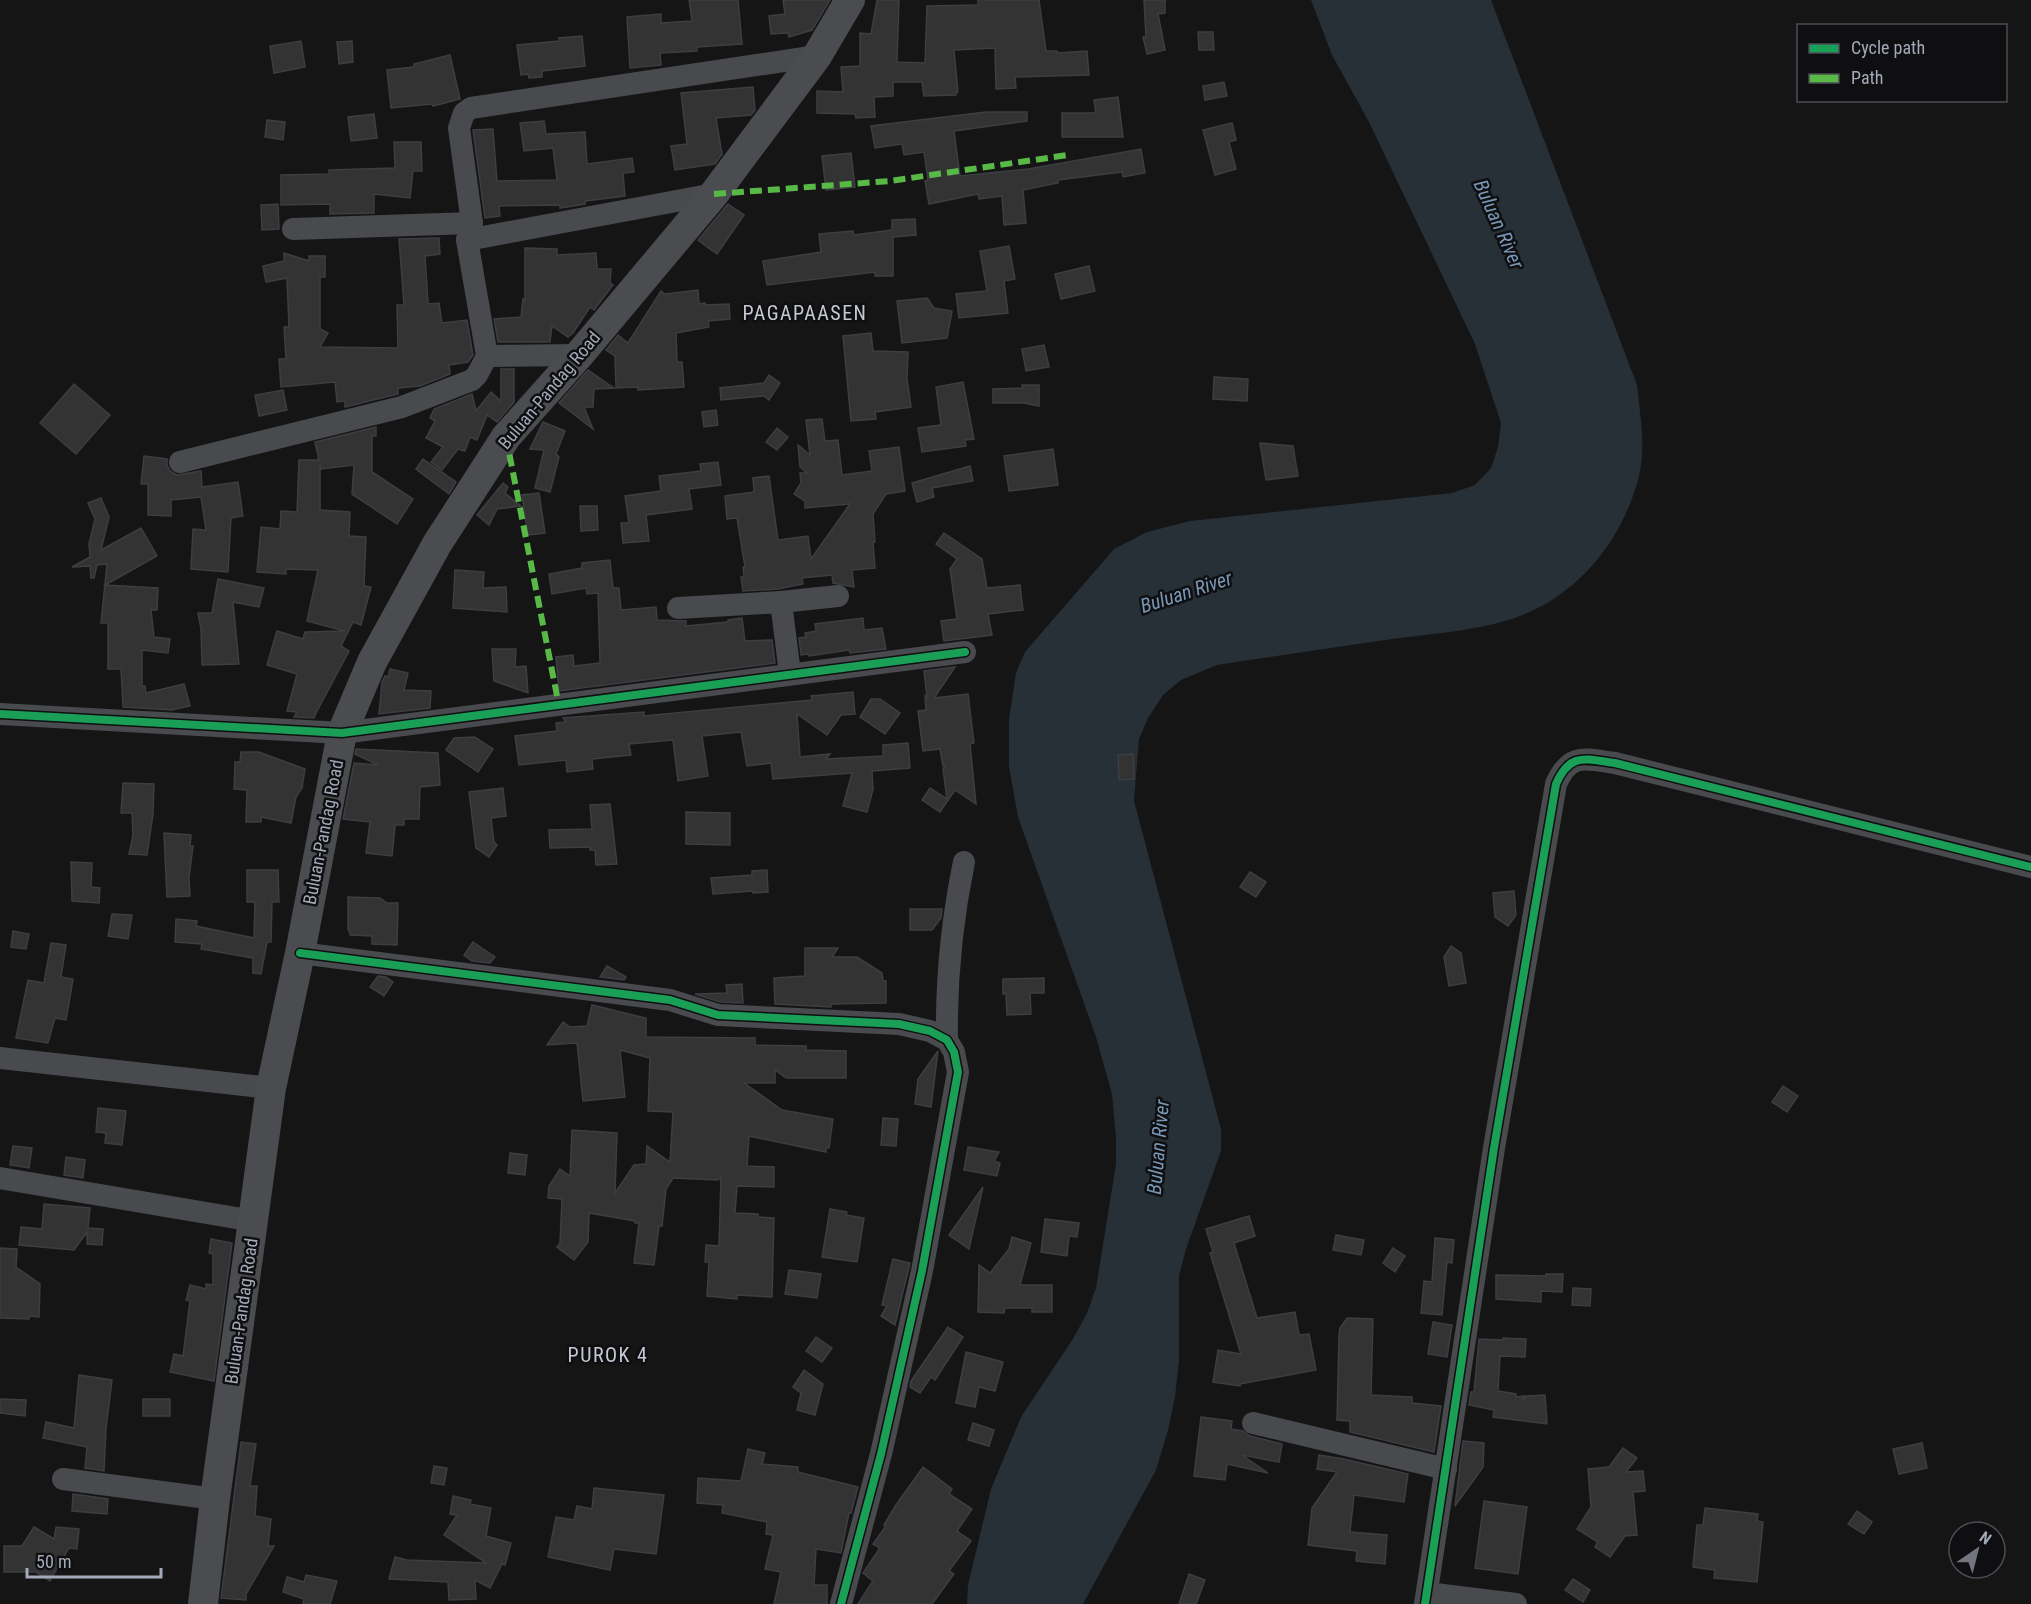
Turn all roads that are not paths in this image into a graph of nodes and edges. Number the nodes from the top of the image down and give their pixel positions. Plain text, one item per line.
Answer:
1 (850, 0) edge
2 (817, 56) junction
3 (714, 194) junction
4 (293, 229) dead end
5 (470, 231) junction
6 (579, 355) junction
7 (487, 356) junction
8 (180, 462) dead end
9 (838, 596) dead end
10 (781, 602) junction
11 (678, 608) dead end
12 (965, 652) dead end
13 (790, 674) junction
14 (0, 714) edge
15 (342, 733) junction
16 (964, 862) dead end
17 (2031, 867) edge
18 (300, 952) junction
19 (948, 1040) junction
20 (0, 1058) edge
21 (271, 1088) junction
22 (0, 1178) edge
23 (254, 1221) junction
24 (1253, 1423) dead end
25 (1446, 1469) junction
26 (63, 1479) dead end
27 (215, 1499) junction
28 (1426, 1599) edge
29 (203, 1604) edge
30 (842, 1604) edge
31 (1516, 1604) edge

1 - 2 main road, Buluan-Pandag Road
2 - 3 main road, Buluan-Pandag Road
2 - 5 street
3 - 5 street
3 - 6 main road, Buluan-Pandag Road
4 - 5 street
5 - 7 street
6 - 7 street
6 - 15 main road, Buluan-Pandag Road
7 - 8 street
9 - 10 street
10 - 11 street
10 - 13 street
12 - 13 street
13 - 15 street
14 - 15 street
15 - 18 main road, Buluan-Pandag Road
16 - 19 street
17 - 25 street
18 - 19 street
18 - 21 main road, Buluan-Pandag Road
19 - 30 street
20 - 21 street
21 - 23 main road, Buluan-Pandag Road
22 - 23 street
23 - 27 main road, Buluan-Pandag Road
24 - 25 street
25 - 28 street
26 - 27 street
27 - 29 main road, Buluan-Pandag Road
28 - 31 street

